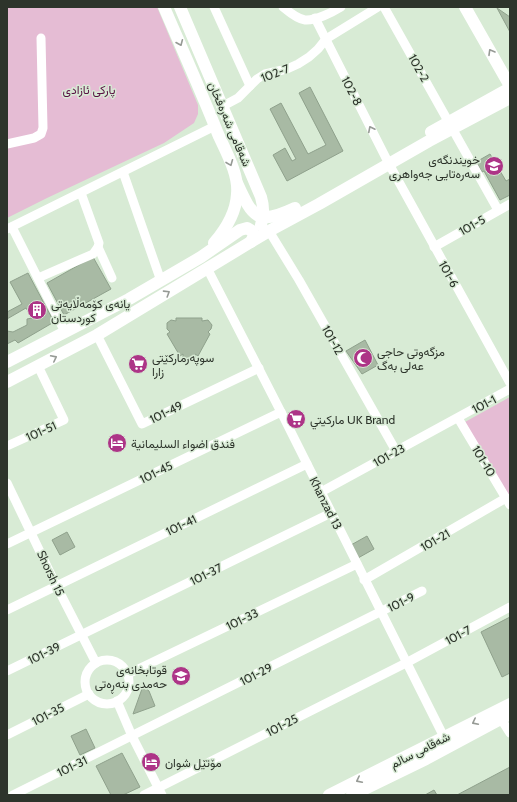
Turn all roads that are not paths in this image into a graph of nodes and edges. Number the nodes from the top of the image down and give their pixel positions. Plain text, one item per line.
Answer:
1 (164, 7) edge
2 (180, 7) edge
3 (214, 7) edge
4 (283, 7) edge
5 (341, 7) edge
6 (378, 7) edge
7 (384, 7) edge
8 (465, 7) edge
9 (315, 18) junction
10 (42, 38) dead end
11 (326, 39) junction
12 (510, 85) edge
13 (250, 86) junction
14 (510, 98) edge
15 (223, 106) junction
16 (215, 126) junction
17 (451, 126) junction
18 (7, 144) edge
19 (387, 161) junction
20 (123, 172) junction
21 (237, 183) junction
22 (81, 193) junction
23 (510, 204) edge
24 (498, 210) junction
25 (263, 218) junction
26 (10, 228) edge
27 (269, 231) junction
28 (251, 242) junction
29 (434, 246) junction
30 (98, 247) junction
31 (201, 257) junction
32 (207, 268) junction
33 (38, 278) junction
34 (112, 278) dead end
35 (161, 281) junction
36 (65, 332) junction
37 (97, 335) junction
38 (7, 362) edge
39 (38, 366) junction
40 (259, 368) junction
41 (7, 382) edge
42 (510, 383) edge
43 (510, 389) edge
44 (281, 412) junction
45 (458, 418) junction
46 (7, 446) edge
47 (396, 451) junction
48 (306, 464) junction
49 (7, 483) edge
50 (321, 492) junction
51 (508, 502) edge
52 (331, 513) junction
53 (31, 532) junction
54 (7, 544) edge
55 (357, 564) junction
56 (364, 580) junction
57 (56, 585) junction
58 (422, 592) dead end
59 (510, 607) edge
60 (7, 610) edge
61 (380, 612) junction
62 (80, 635) junction
63 (96, 663) junction
64 (406, 663) junction
65 (7, 671) edge
66 (128, 674) junction
67 (89, 694) junction
68 (117, 701) junction
69 (510, 704) edge
70 (506, 716) edge
71 (510, 734) edge
72 (7, 735) edge
73 (132, 736) junction
74 (444, 737) junction
75 (160, 791) edge
76 (13, 795) edge
77 (144, 795) edge
78 (329, 795) edge
79 (352, 795) edge

1 -> 16 main road
2 - 15 main road, شەقامی شەرەفخان
3 - 13 street
4 - 9 street
5 - 9 street
6 - 11 street, 102-7
7 - 17 street, 102-2
12 -> 8 main road
9 - 11 street, 102-8
10 - 18 street
11 - 13 street, 102-7
19 -> 11 street, 102-8
12 - 17 main road
13 - 15 street, 102-7
14 - 17 main road
15 - 25 main road, شەقامی شەرەفخان
16 - 20 street
16 -> 21 main road
17 - 19 main road
17 - 24 street, 102-2
19 - 25 main road
19 - 27 main road
19 - 29 street, 101-6
20 - 22 street
20 - 35 street
21 - 25 main road
21 - 31 main road
22 - 26 street
22 - 30 street
23 - 24 street, 101-5
24 - 29 street, 101-5
25 - 28 main road, شەقامی شەرەفخان
26 - 33 street
27 - 28 main road
27 - 47 street, 101-12
28 - 31 main road
28 - 32 main road
29 - 42 street, 101-6
30 - 33 street
30 - 34 street
31 - 32 main road
31 - 35 main road
37 -> 32 main road
32 - 40 street, Khanzad 13
33 - 36 street
35 - 36 main road
36 - 38 main road
39 -> 37 main road
37 - 40 street, 101-49
39 - 41 main road
39 - 46 street, 101-51
40 - 44 street, Khanzad 13
43 - 45 street, 101-1
44 - 48 street, Khanzad 13
44 - 53 street, 101-45
45 - 47 street, 101-23
45 - 51 street, 101-10
47 - 50 street, 101-23
48 - 50 street, Khanzad 13
48 - 57 street, 101-41
49 - 53 street, Shorsh 15
50 - 52 street, Khanzad 13
51 - 56 street, 101-21
52 - 55 street, Khanzad 13
52 - 62 street, 101-37
53 - 54 street, 101-45
53 - 57 street, Shorsh 15
55 - 56 street, Khanzad 13
55 - 66 street, 101-33
56 - 61 street, Khanzad 13
57 - 60 street, 101-41
57 - 62 street, Shorsh 15
58 - 61 street, 101-9
59 - 64 street, 101-7
61 - 64 street, Khanzad 13
61 - 73 street, 101-29
62 - 63 street, Shorsh 15
62 - 65 street, 101-39
63 - 66 street
63 - 67 street
64 - 74 street, Khanzad 13
64 - 75 street, 101-25
66 - 68 street
67 - 68 street
67 - 72 street, 101-35
68 - 73 street
69 -> 74 main road, شەقامی سالم
70 - 71 street
70 - 79 main road, شەقامی سالم
73 - 75 street
73 - 76 street, 101-31
74 -> 78 main road, شەقامی سالم
75 - 77 street, 101-25

